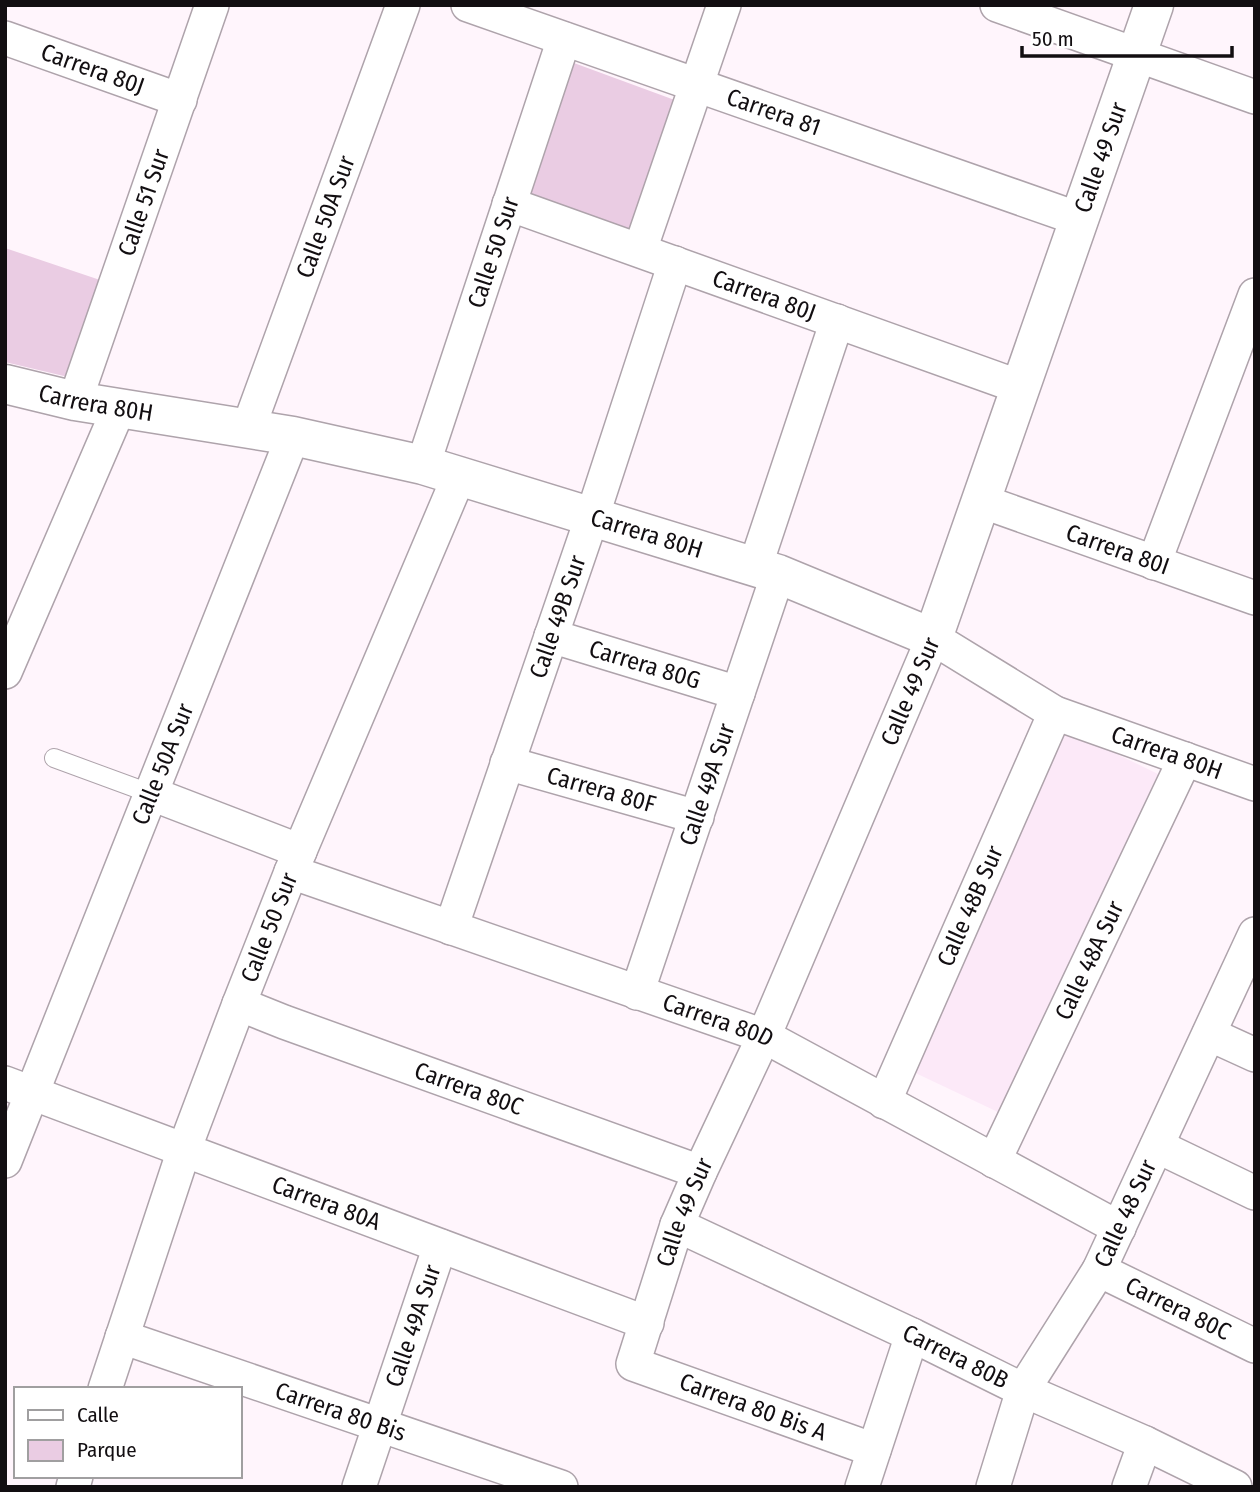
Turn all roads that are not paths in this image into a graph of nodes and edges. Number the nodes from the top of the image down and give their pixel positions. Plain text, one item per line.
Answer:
1 (212, 5) edge
2 (404, 5) edge
3 (468, 5) edge
4 (724, 5) edge
5 (998, 5) edge
6 (1154, 5) edge
7 (5, 38) edge
8 (564, 39) junction
9 (1137, 55) junction
10 (697, 85) junction
11 (1255, 97) edge
12 (180, 100) junction
13 (509, 204) junction
14 (1079, 219) junction
15 (640, 250) junction
16 (674, 263) junction
17 (1255, 295) edge
18 (837, 321) junction
19 (5, 384) edge
20 (1020, 387) junction
21 (75, 401) junction
22 (119, 408) junction
23 (248, 429) junction
24 (293, 436) junction
25 (423, 465) junction
26 (459, 476) junction
27 (981, 501) junction
28 (592, 517) junction
29 (1154, 563) junction
30 (766, 571) junction
31 (1255, 598) edge
32 (551, 636) junction
33 (933, 638) junction
34 (5, 672) edge
35 (738, 693) junction
36 (1055, 713) junction
37 (54, 758) dead end
38 (1185, 759) junction
39 (508, 763) junction
40 (1255, 784) edge
41 (152, 794) junction
42 (697, 817) junction
43 (295, 861) junction
44 (452, 928) junction
45 (1255, 934) edge
46 (637, 993) junction
47 (239, 1004) junction
48 (1209, 1034) junction
49 (764, 1036) junction
50 (1255, 1055) edge
51 (19, 1089) edge
52 (884, 1102) junction
53 (1157, 1146) junction
54 (184, 1150) junction
55 (5, 1161) edge
56 (994, 1161) junction
57 (700, 1172) junction
58 (1255, 1193) edge
59 (677, 1225) junction
60 (1119, 1228) junction
61 (440, 1246) junction
62 (1099, 1270) junction
63 (647, 1323) junction
64 (912, 1335) junction
65 (122, 1337) junction
66 (1255, 1346) edge
67 (633, 1364) joint
68 (106, 1387) edge
69 (1023, 1390) junction
70 (380, 1425) junction
71 (1144, 1443) junction
72 (874, 1450) junction
73 (359, 1487) edge
74 (561, 1487) edge
75 (862, 1487) edge
76 (993, 1487) edge
77 (1129, 1487) edge
78 (1235, 1487) edge

1 - 12 street, Calle 51 Sur
2 - 23 street, Calle 50A Sur
3 - 8 street, Carrera 81
4 - 10 street
5 - 9 street
6 - 9 street, Calle 49 Sur
7 - 12 street, Carrera 80J
8 - 10 street, Carrera 81
8 - 13 street, Calle 50 Sur
9 - 11 street
9 - 14 street, Calle 49 Sur
10 - 14 street, Carrera 81
10 - 15 street
12 - 21 street, Calle 51 Sur
13 - 15 street, Carrera 80J
13 - 25 street, Calle 50 Sur
14 - 20 street, Calle 49 Sur
15 - 16 street, Carrera 80J
16 - 18 street, Carrera 80J
16 - 28 street, Calle 49B Sur
17 - 29 street
18 - 20 street, Carrera 80J
18 - 30 street, Calle 49A Sur
19 - 21 street, Carrera 80H
20 - 27 street, Calle 49 Sur
21 - 22 street, Carrera 80H
22 - 23 street, Carrera 80H
22 - 34 street
23 - 24 street, Carrera 80H
24 - 25 street, Carrera 80H
24 - 41 street, Calle 50A Sur
25 - 26 street, Carrera 80H
26 - 28 street, Carrera 80H
26 - 43 street, Calle 50 Sur
27 - 29 street, Carrera 80I
27 - 33 street, Calle 49 Sur
28 - 30 street, Carrera 80H
28 - 32 street, Calle 49B Sur
29 - 31 street, Carrera 80I
30 - 33 street, Carrera 80H
30 - 35 street, Calle 49A Sur
32 - 35 street, Carrera 80G
32 - 39 street, Calle 49B Sur
33 - 36 street, Carrera 80H
33 - 49 street, Calle 49 Sur
35 - 42 street, Calle 49A Sur
36 - 38 street, Carrera 80H
36 - 52 street, Calle 48B Sur
37 - 41 lane, Carrera 80D
38 - 40 street, Carrera 80H
38 - 56 street, Calle 48A Sur
39 - 42 street, Carrera 80F
39 - 44 street, Calle 49B Sur
41 - 43 street, Carrera 80D
41 - 51 street, Calle 50A Sur
42 - 46 street, Calle 49A Sur
43 - 44 street, Carrera 80D
43 - 47 street, Calle 50 Sur
44 - 46 street, Carrera 80D
45 - 48 street, Calle 48 Sur
46 - 49 street, Carrera 80D
47 - 54 street, Calle 50 Sur
47 - 57 street, Carrera 80C
48 - 50 street
48 - 53 street, Calle 48 Sur
49 - 52 street, Carrera 80D
49 - 57 street, Calle 49 Sur
51 - 54 street, Carrera 80A
51 - 55 street, Calle 50A Sur
52 - 56 street, Carrera 80D
53 - 58 street
53 - 60 street, Calle 48 Sur
54 - 61 street, Carrera 80A
54 - 65 street, Calle 50 Sur
56 - 60 street, Carrera 80D
57 - 59 street, Calle 49 Sur
59 - 63 street, Calle 49 Sur
59 - 64 street, Carrera 80B
60 - 62 street, Calle 48 Sur
61 - 63 street, Carrera 80A
61 - 70 street, Calle 49A Sur
62 - 66 street, Carrera 80C
62 - 69 street, Calle 48 Sur
63 - 67 street, Calle 49 Sur
64 - 69 street, Carrera 80B
64 - 72 street
65 - 68 street, Calle 50 Sur
65 - 70 street, Carrera 80 Bis
67 - 72 street, Carrera 80 Bis A
69 - 71 street, Carrera 80B
69 - 76 street, Calle 48 Sur
70 - 73 street, Calle 49A Sur
70 - 74 street, Carrera 80 Bis
71 - 77 street
71 - 78 street, Carrera 80B
72 - 75 street

